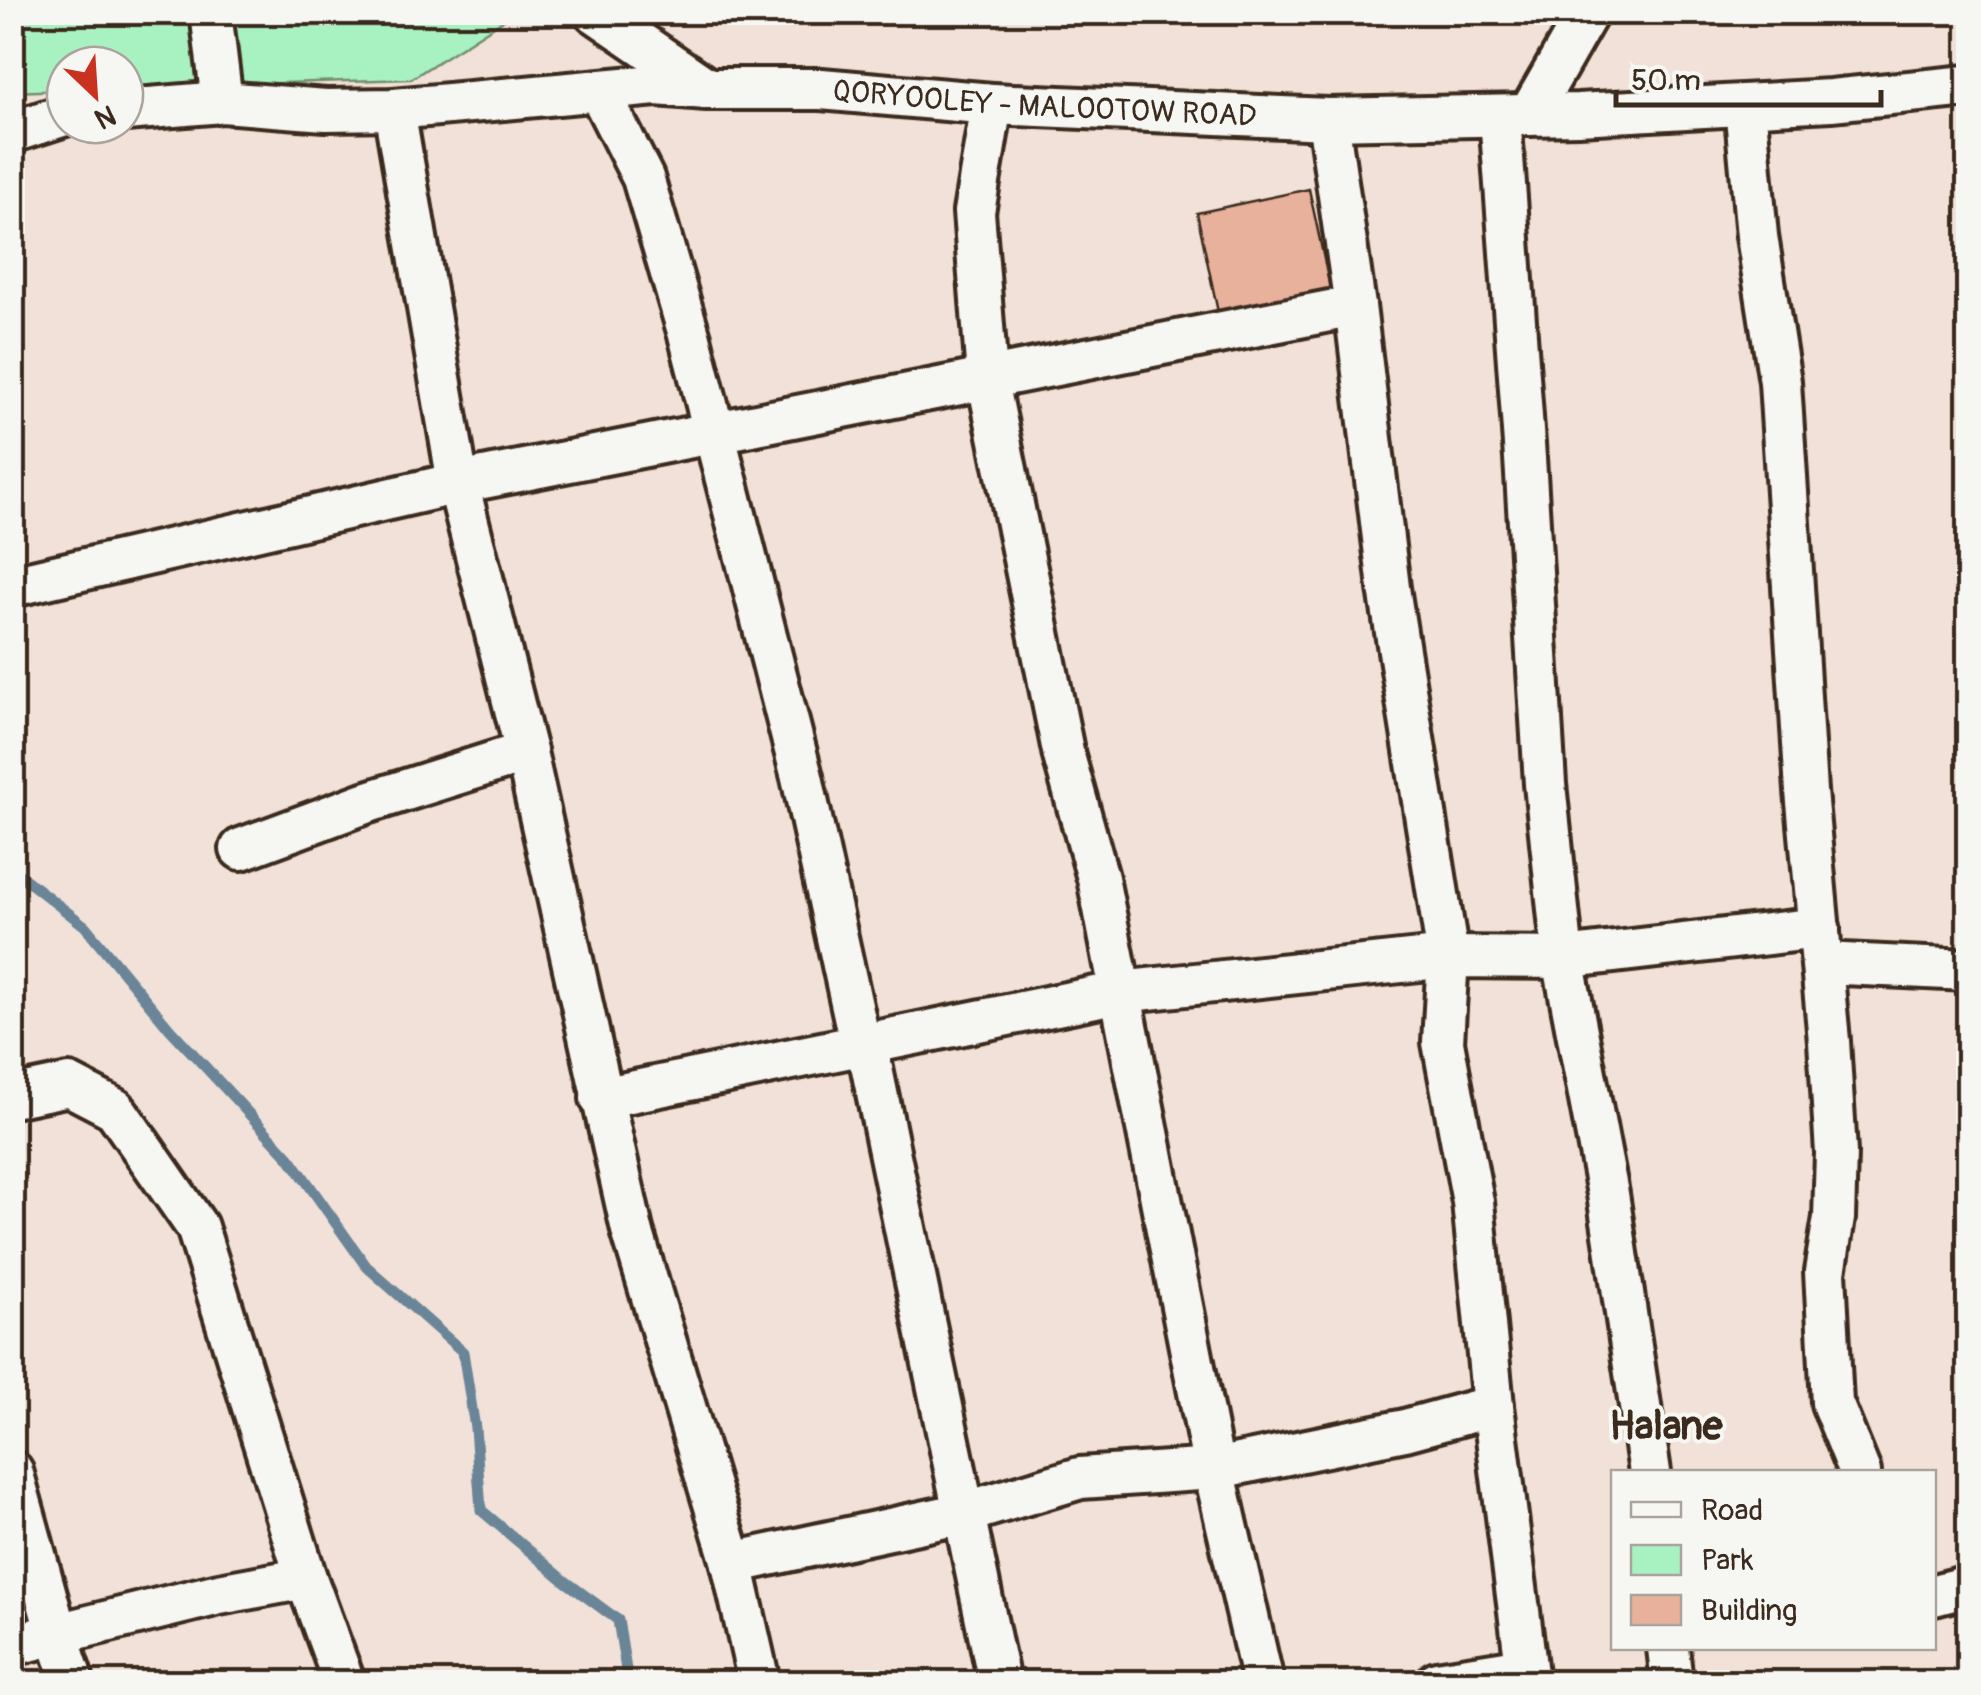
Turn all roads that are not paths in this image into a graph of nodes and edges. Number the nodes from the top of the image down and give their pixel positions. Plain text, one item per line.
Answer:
1 (211, 12) edge
2 (595, 12) edge
3 (1588, 12) edge
4 (1968, 86) edge
5 (707, 89) junction
6 (599, 91) junction
7 (222, 102) junction
8 (992, 104) junction
9 (1745, 104) junction
10 (145, 108) edge
11 (394, 109) junction
12 (1514, 116) junction
13 (1328, 119) junction
14 (45, 122) edge
15 (12, 132) edge
16 (1355, 306) junction
17 (987, 376) junction
18 (715, 430) junction
19 (458, 483) junction
20 (12, 586) edge
21 (526, 752) junction
22 (241, 849) dead end
23 (1820, 946) junction
24 (1448, 956) junction
25 (1563, 958) junction
26 (1968, 970) edge
27 (1120, 992) junction
28 (860, 1043) junction
29 (12, 1097) edge
30 (601, 1098) junction
31 (1493, 1406) junction
32 (1214, 1469) junction
33 (1650, 1470) edge
34 (1859, 1470) edge
35 (12, 1471) edge
36 (964, 1514) junction
37 (732, 1562) junction
38 (306, 1578) junction
39 (1968, 1586) edge
40 (1936, 1594) edge
41 (56, 1634) junction
42 (12, 1645) edge
43 (1668, 1650) edge
44 (1526, 1676) edge
45 (73, 1682) edge
46 (344, 1682) edge
47 (759, 1682) edge
48 (999, 1682) edge
49 (1263, 1682) edge
50 (1437, 1682) edge
51 (1672, 1682) edge

1 - 7 street
2 - 5 street
3 - 12 street
4 - 9 street, QORYOOLEY - MALOOTOW ROAD
5 - 6 street, QORYOOLEY - MALOOTOW ROAD
5 - 8 street, QORYOOLEY - MALOOTOW ROAD
6 - 11 street, QORYOOLEY - MALOOTOW ROAD
6 - 18 street
7 - 10 street, QORYOOLEY - MALOOTOW ROAD
7 - 11 street, QORYOOLEY - MALOOTOW ROAD
8 - 13 street, QORYOOLEY - MALOOTOW ROAD
8 - 17 street
9 - 12 street, QORYOOLEY - MALOOTOW ROAD
9 - 23 street
11 - 19 street
12 - 13 street, QORYOOLEY - MALOOTOW ROAD
12 - 25 street
13 - 16 street
14 - 15 street
16 - 17 street
16 - 24 street
17 - 18 street
17 - 27 street
18 - 19 street
18 - 28 street
19 - 20 street
19 - 21 street
21 - 22 street
21 - 30 street
23 - 25 street
23 - 26 street
23 - 34 street
24 - 25 street
24 - 27 street
24 - 31 street
25 - 33 street
27 - 28 street
27 - 32 street
28 - 30 street
28 - 36 street
29 - 38 street
30 - 37 street
31 - 32 street
31 - 44 street
32 - 36 street
32 - 49 street
35 - 41 street
36 - 37 street
36 - 48 street
37 - 47 street
38 - 41 street
38 - 46 street
39 - 40 street
41 - 42 street
41 - 45 street
43 - 51 street
44 - 50 street

